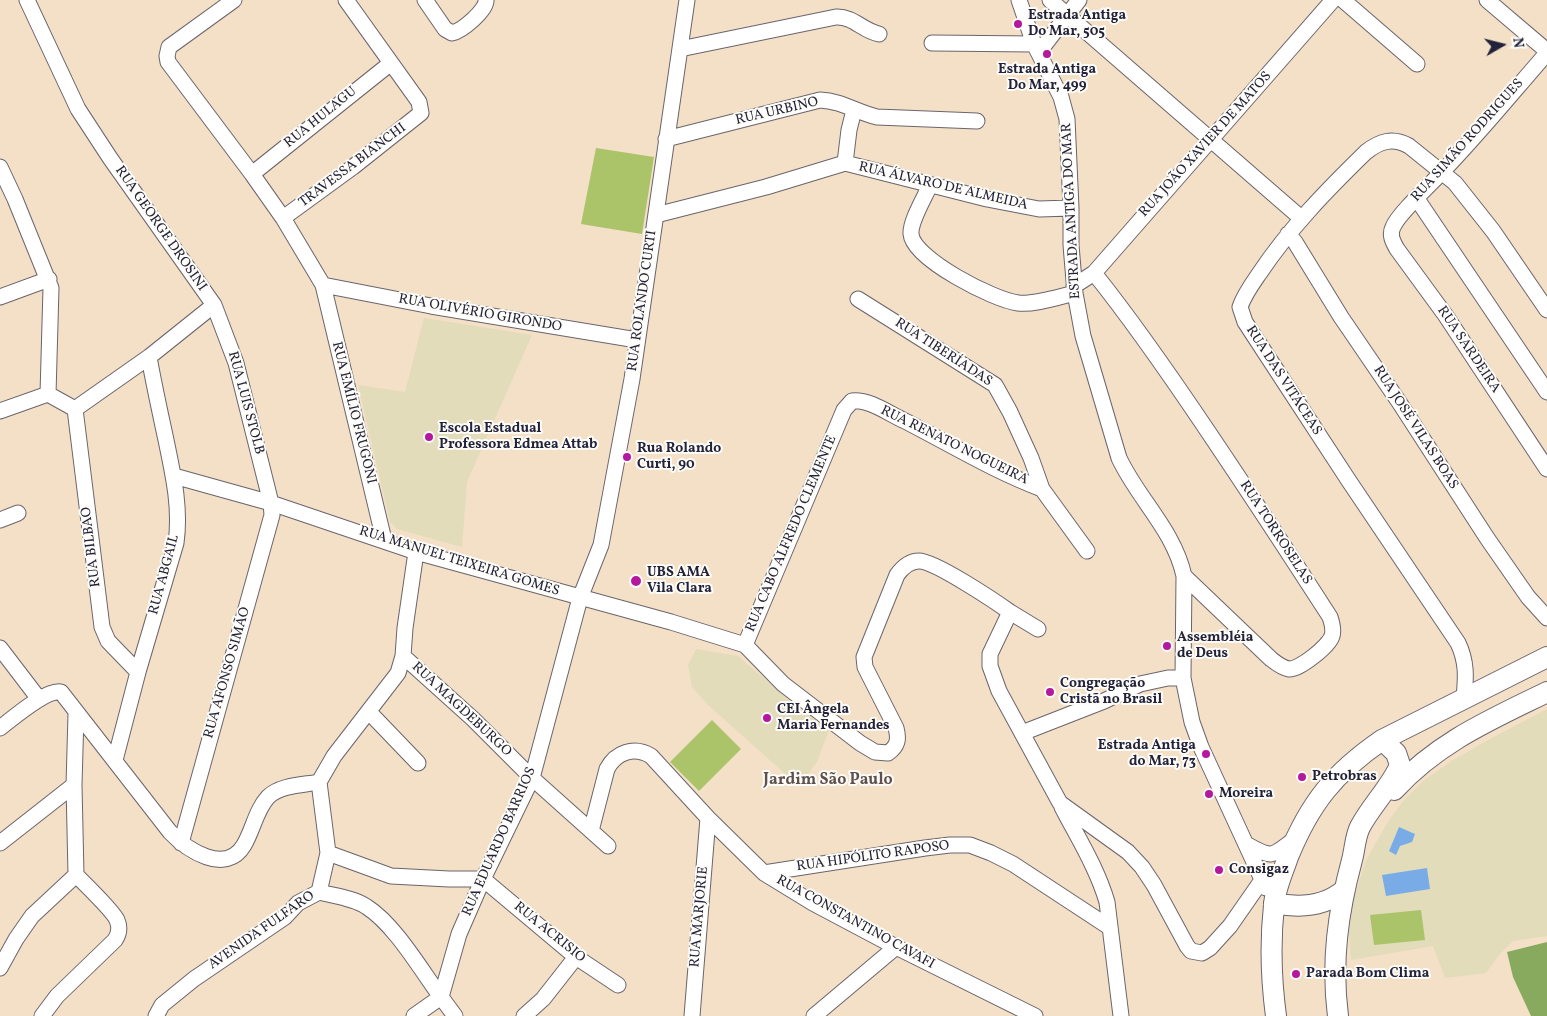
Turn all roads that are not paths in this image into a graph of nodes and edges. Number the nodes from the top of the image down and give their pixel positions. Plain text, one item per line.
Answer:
1 (27, 0) edge
2 (234, 0) edge
3 (346, 0) edge
4 (425, 0) edge
5 (486, 0) edge
6 (687, 0) edge
7 (1019, 0) edge
8 (1050, 0) edge
9 (1079, 0) edge
10 (1333, 0) edge
11 (1343, 0) edge
12 (1487, 0) edge
13 (1066, 14) junction
14 (879, 34) dead end
15 (932, 43) dead end
16 (1037, 48) junction
17 (680, 49) junction
18 (1547, 52) edge
19 (391, 63) junction
20 (1417, 64) dead end
21 (851, 108) junction
22 (977, 121) dead end
23 (666, 139) junction
24 (1210, 139) junction
25 (843, 164) junction
26 (0, 167) edge
27 (1442, 173) junction
28 (252, 174) junction
29 (4, 185) edge
30 (930, 185) junction
31 (1417, 198) junction
32 (1071, 208) junction
33 (656, 215) junction
34 (283, 218) junction
35 (1301, 218) junction
36 (1391, 230) joint
37 (1288, 234) junction
38 (1094, 273) junction
39 (48, 279) junction
40 (323, 285) junction
41 (1074, 290) junction
42 (0, 296) edge
43 (858, 299) dead end
44 (214, 305) junction
45 (1547, 310) edge
46 (638, 340) junction
47 (149, 357) junction
48 (1547, 392) edge
49 (48, 394) junction
50 (867, 403) joint
51 (75, 409) junction
52 (0, 411) edge
53 (1547, 469) edge
54 (174, 476) junction
55 (1042, 489) junction
56 (271, 503) junction
57 (18, 513) dead end
58 (0, 520) edge
59 (384, 540) junction
60 (1087, 551) dead end
61 (416, 552) junction
62 (1184, 576) junction
63 (580, 598) junction
64 (1010, 612) junction
65 (1547, 618) edge
66 (1038, 629) dead end
67 (745, 645) junction
68 (0, 648) edge
69 (403, 656) junction
70 (1547, 657) edge
71 (138, 672) junction
72 (1183, 678) junction
73 (1547, 692) edge
74 (1464, 698) junction
75 (39, 699) junction
76 (369, 712) junction
77 (76, 714) junction
78 (0, 728) edge
79 (1022, 733) junction
80 (1382, 740) junction
81 (115, 760) junction
82 (418, 763) dead end
83 (532, 778) junction
84 (319, 782) junction
85 (74, 785) junction
86 (1060, 803) junction
87 (708, 818) junction
88 (591, 831) junction
89 (1296, 838) junction
90 (0, 843) edge
91 (181, 843) junction
92 (1248, 845) junction
93 (608, 846) dead end
94 (328, 853) junction
95 (1353, 855) junction
96 (764, 873) junction
97 (76, 875) junction
98 (483, 879) junction
99 (1262, 880) junction
100 (1343, 891) junction
101 (319, 892) junction
102 (1274, 903) junction
103 (1109, 927) junction
104 (896, 947) junction
105 (576, 957) junction
106 (0, 968) edge
107 (618, 985) dead end
108 (441, 997) junction
109 (42, 1016) edge
110 (156, 1016) edge
111 (414, 1016) edge
112 (455, 1016) edge
113 (524, 1016) edge
114 (692, 1016) edge
115 (814, 1016) edge
116 (1035, 1016) edge
117 (1121, 1016) edge
118 (1276, 1016) edge
119 (1338, 1016) edge

1 - 44 street, RUA GEORGE DROSINI
2 - 28 street, RUA EMÍLIO FRUGONI
3 - 19 street
4 - 5 street
6 - 17 street, RUA ROLANDO CURTI
7 - 16 street, ESTRADA ANTIGA DO MAR
8 - 13 street
9 - 13 street
10 - 24 street, RUA JOÃO XAVIER DE MATOS
11 - 20 street
12 - 18 street
13 - 16 street
13 - 24 street
14 - 17 street
15 - 16 street
16 - 32 street, ESTRADA ANTIGA DO MAR
17 - 23 street, RUA ROLANDO CURTI
18 - 27 street, RUA SIMÃO RODRIGUES
19 - 28 street, RUA HULAGU
19 - 34 street, TRAVESSA BIANCHI
21 - 22 street, RUA URBINO
21 - 23 street, RUA URBINO
21 - 25 street, RUA ÁLVARO DE ALMEIDA
23 - 33 street, RUA ROLANDO CURTI
24 - 35 street
24 - 38 street, RUA JOÃO XAVIER DE MATOS
25 - 30 street, RUA ÁLVARO DE ALMEIDA
25 - 33 street, RUA ÁLVARO DE ALMEIDA
26 - 29 street
27 - 31 street, RUA SIMÃO RODRIGUES
27 - 35 street, RUA DAS VITÁCEAS
27 - 45 street, RUA DAS VITÁCEAS
28 - 34 street, RUA EMÍLIO FRUGONI
29 - 39 street
30 - 32 street, RUA ÁLVARO DE ALMEIDA
30 - 41 street
31 - 36 street, RUA SIMÃO RODRIGUES
31 - 48 street
32 - 41 street, ESTRADA ANTIGA DO MAR
33 - 46 street, RUA ROLANDO CURTI
34 - 40 street, RUA EMÍLIO FRUGONI
35 - 37 street, RUA DAS VITÁCEAS
36 - 53 street, RUA SARDEIRA
37 - 65 street, RUA JOSÉ VILAS BOAS
37 - 74 street, RUA DAS VITÁCEAS
38 - 41 street, RUA JOÃO XAVIER DE MATOS
38 - 62 street, RUA TORROSELAS
39 - 42 street
39 - 49 street
40 - 46 street, RUA OLIVÉRIO GIRONDO
40 - 59 street, RUA EMÍLIO FRUGONI
41 - 62 street, ESTRADA ANTIGA DO MAR
43 - 55 street, RUA TIBERÍADAS
44 - 47 street, RUA GEORGE DROSINI
44 - 56 street, RUA LUIS STOLB
46 - 63 street, RUA ROLANDO CURTI
47 - 51 street, RUA GEORGE DROSINI
47 - 54 street, RUA ABGAIL
49 - 51 street
49 - 52 street
50 - 55 street, RUA RENATO NOGUEIRA
50 - 67 street, RUA CABO ALFREDO CLEMENTE
51 - 71 street, RUA BILBAO
54 - 56 street, RUA MANUEL TEIXEIRA GOMES
54 - 71 street, RUA ABGAIL
55 - 60 street, RUA TIBERÍADAS
56 - 59 street, RUA MANUEL TEIXEIRA GOMES
56 - 91 street, RUA AFONSO SIMÃO
57 - 58 street
59 - 61 street, RUA MANUEL TEIXEIRA GOMES
61 - 63 street, RUA MANUEL TEIXEIRA GOMES
61 - 69 street
62 - 72 street, ESTRADA ANTIGA DO MAR
63 - 67 street, RUA MANUEL TEIXEIRA GOMES
63 - 83 street, RUA EDUARDO BARRIOS
64 - 66 street
64 - 67 street, RUA CABO ALFREDO CLEMENTE
64 - 79 street
68 - 75 street
69 - 76 street
69 - 83 street, RUA MAGDEBURGO
70 - 74 main road
71 - 81 street, RUA ABGAIL
72 - 79 street
72 - 92 street, ESTRADA ANTIGA DO MAR
73 - 95 main road
74 - 80 main road
75 - 77 street
75 - 78 street
76 - 82 street
76 - 84 street
77 - 81 street
77 - 85 street
79 - 86 street
80 - 89 main road
80 - 95 main road
81 - 91 street
83 - 88 street, RUA MAGDEBURGO
83 - 98 street, RUA EDUARDO BARRIOS
84 - 91 street
84 - 94 street, AVENIDA FULFARO
85 - 90 street
85 - 97 street
86 - 99 street
86 - 103 street
87 - 88 street, RUA CONSTANTINO CAVAFI
87 - 96 street, RUA CONSTANTINO CAVAFI
87 - 114 street, RUA MARJORIE
88 - 93 street, RUA MAGDEBURGO
89 - 92 street
89 - 102 main road
92 - 99 street, ESTRADA ANTIGA DO MAR
94 - 98 street
94 - 101 street, AVENIDA FULFARO
95 - 100 main road
96 - 103 street, RUA HIPÓLITO RAPOSO
96 - 104 street, RUA CONSTANTINO CAVAFI
97 - 106 street
97 - 109 street
98 - 105 street, RUA ACRISIO
98 - 108 street, RUA EDUARDO BARRIOS
99 - 102 street, ESTRADA ANTIGA DO MAR
100 - 102 main road
100 - 119 main road
101 - 108 street
101 - 110 street, AVENIDA FULFARO
102 - 118 main road
103 - 117 street
104 - 115 street
104 - 116 street, RUA CONSTANTINO CAVAFI
105 - 107 street, RUA ACRISIO
105 - 113 street
108 - 111 street
108 - 112 street

